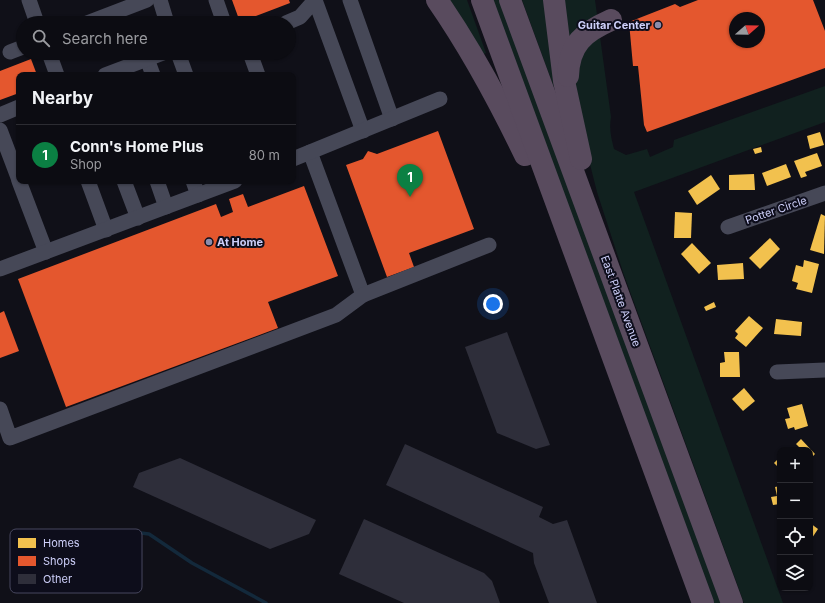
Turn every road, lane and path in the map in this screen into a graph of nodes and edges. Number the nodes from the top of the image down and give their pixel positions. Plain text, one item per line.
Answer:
1 (29, 0) edge
2 (148, 0) edge
3 (160, 0) edge
4 (216, 0) edge
5 (223, 0) edge
6 (350, 0) edge
7 (436, 0) edge
8 (482, 0) edge
9 (510, 0) edge
10 (554, 0) edge
11 (35, 16) edge
12 (106, 16) edge
13 (165, 16) edge
14 (222, 16) edge
15 (229, 16) edge
16 (296, 19) edge
17 (611, 20) dead end
18 (52, 60) edge
19 (145, 60) edge
20 (147, 60) edge
21 (181, 60) edge
22 (253, 60) edge
23 (56, 72) edge
24 (118, 72) edge
25 (152, 72) edge
26 (185, 72) edge
27 (257, 72) edge
28 (567, 95) junction
29 (440, 99) dead end
30 (16, 108) edge
31 (0, 114) edge
32 (392, 119) junction
33 (0, 130) edge
34 (363, 131) junction
35 (310, 152) junction
36 (296, 158) edge
37 (16, 173) edge
38 (20, 184) edge
39 (89, 184) edge
40 (125, 184) edge
41 (158, 184) edge
42 (218, 184) edge
43 (195, 188) edge
44 (825, 193) edge
45 (166, 207) junction
46 (138, 218) junction
47 (728, 226) dead end
48 (565, 228) junction
49 (106, 230) junction
50 (598, 236) junction
51 (488, 244) dead end
52 (46, 252) junction
53 (0, 269) edge
54 (363, 295) junction
55 (825, 370) edge
56 (777, 372) dead end
57 (0, 409) edge
58 (703, 603) edge
59 (732, 603) edge

1 - 11 street
2 - 12 street
3 - 13 street
4 - 14 street
5 - 15 street
6 - 32 street
7 - 48 highway
8 - 48 highway
9 - 50 highway, East Platte Avenue
10 - 28 highway
16 - 34 street
17 - 28 highway
18 - 23 street
19 - 24 street
20 - 25 street
21 - 26 street
22 - 27 street
28 - 50 highway
29 - 32 street
30 - 31 street
32 - 34 street
33 - 37 street
34 - 35 street
35 - 36 street
35 - 54 street
38 - 52 street
39 - 49 street
40 - 46 street
41 - 45 street
42 - 43 street
43 - 45 street
44 - 47 street, Potter Circle
45 - 46 street
46 - 49 street
48 - 58 highway
49 - 52 street
50 - 59 highway, East Platte Avenue
51 - 54 street
52 - 53 street
54 - 57 street
55 - 56 street

